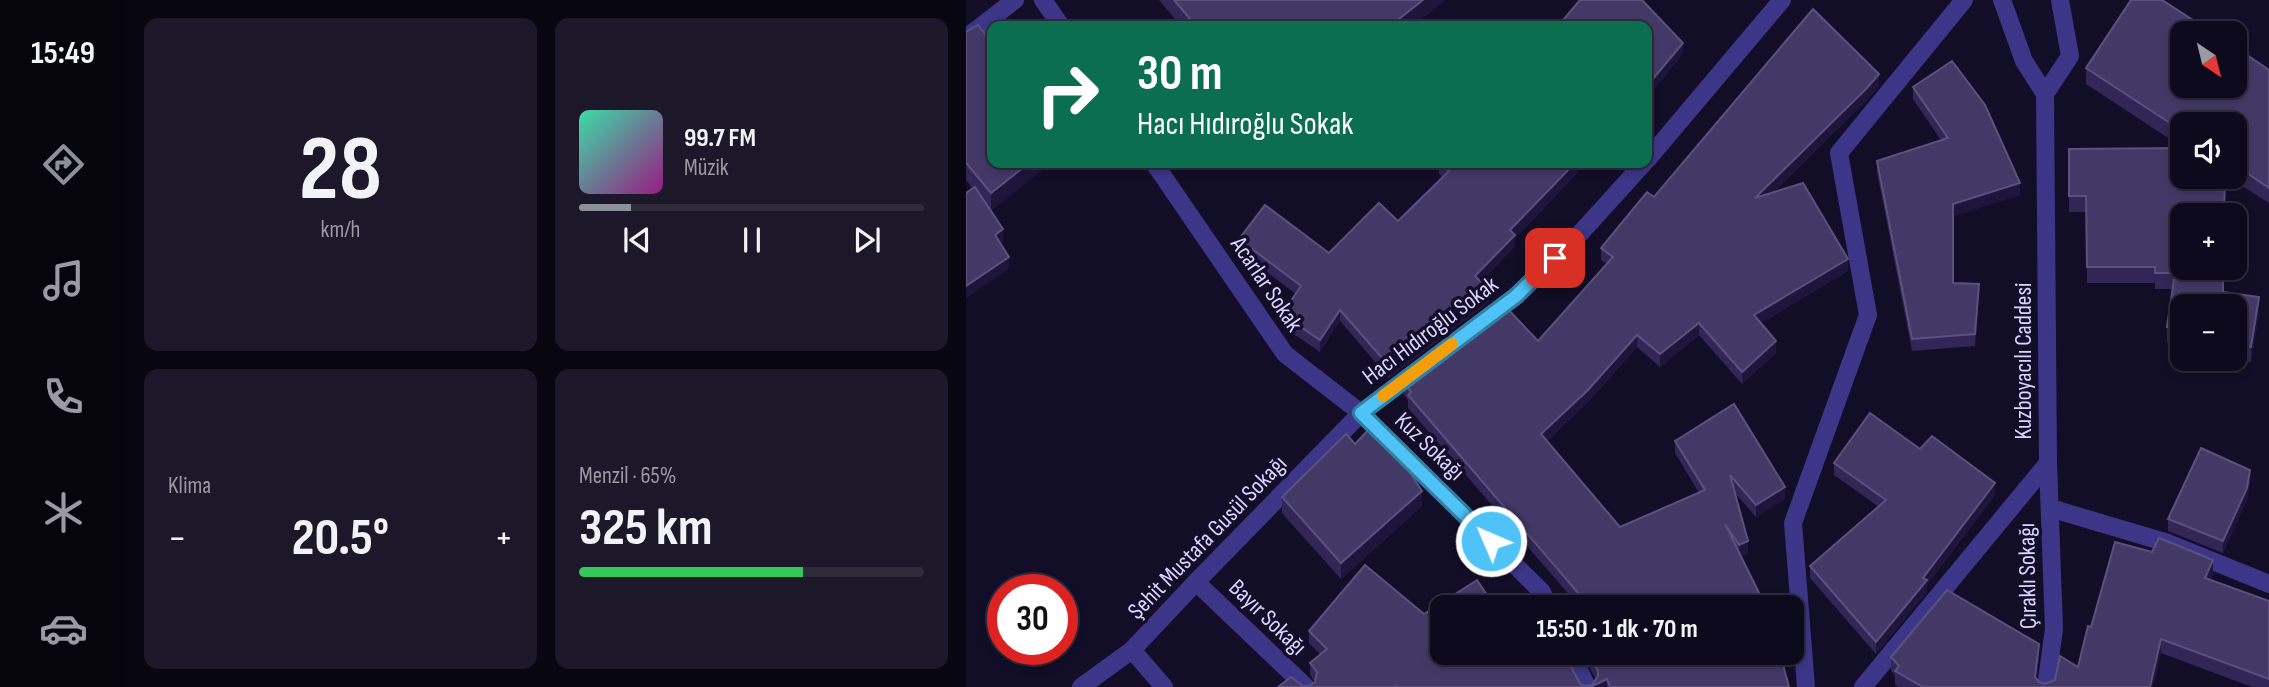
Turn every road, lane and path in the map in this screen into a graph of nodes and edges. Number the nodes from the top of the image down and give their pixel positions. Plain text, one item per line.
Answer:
1 (1015, 0) edge
2 (1043, 0) edge
3 (1782, 0) edge
4 (1964, 0) edge
5 (2003, 0) edge
6 (2060, 0) edge
7 (988, 21) edge
8 (1058, 21) edge
9 (987, 22) edge
10 (966, 38) edge
11 (2045, 94) junction
12 (1652, 153) edge
13 (1157, 168) edge
14 (1639, 168) edge
15 (1361, 413) junction
16 (2048, 463) junction
17 (2050, 508) junction
18 (1196, 582) junction
19 (2269, 584) edge
20 (1543, 595) edge
21 (1132, 650) junction
22 (1577, 665) edge
23 (1082, 687) edge
24 (1164, 687) edge
25 (1306, 687) edge
26 (1587, 687) edge
27 (1806, 687) edge
28 (1863, 687) edge
29 (2046, 687) edge

1 - 7 street
2 - 8 street
3 - 12 street, Hacı Hıdıroğlu Sokak
4 - 27 street
5 - 11 street
6 - 11 street
9 - 10 street
11 - 16 street, Kuzboyacılı Caddesi
13 - 15 street, Acarlar Sokak
14 - 15 street, Hacı Hıdıroğlu Sokak
15 - 18 street, Şehit Mustafa Gusül Sokağı
15 - 20 street, Kuz Sokağı
16 - 17 street, Çıraklı Sokağı
16 - 28 street, Kuzboyacılı Caddesi
17 - 19 street
17 - 29 street, Çıraklı Sokağı
18 - 21 street, Şehit Mustafa Gusül Sokağı
18 - 25 street, Bayır Sokağı
21 - 23 street, Şehit Mustafa Gusül Sokağı
21 - 24 street
22 - 26 street

